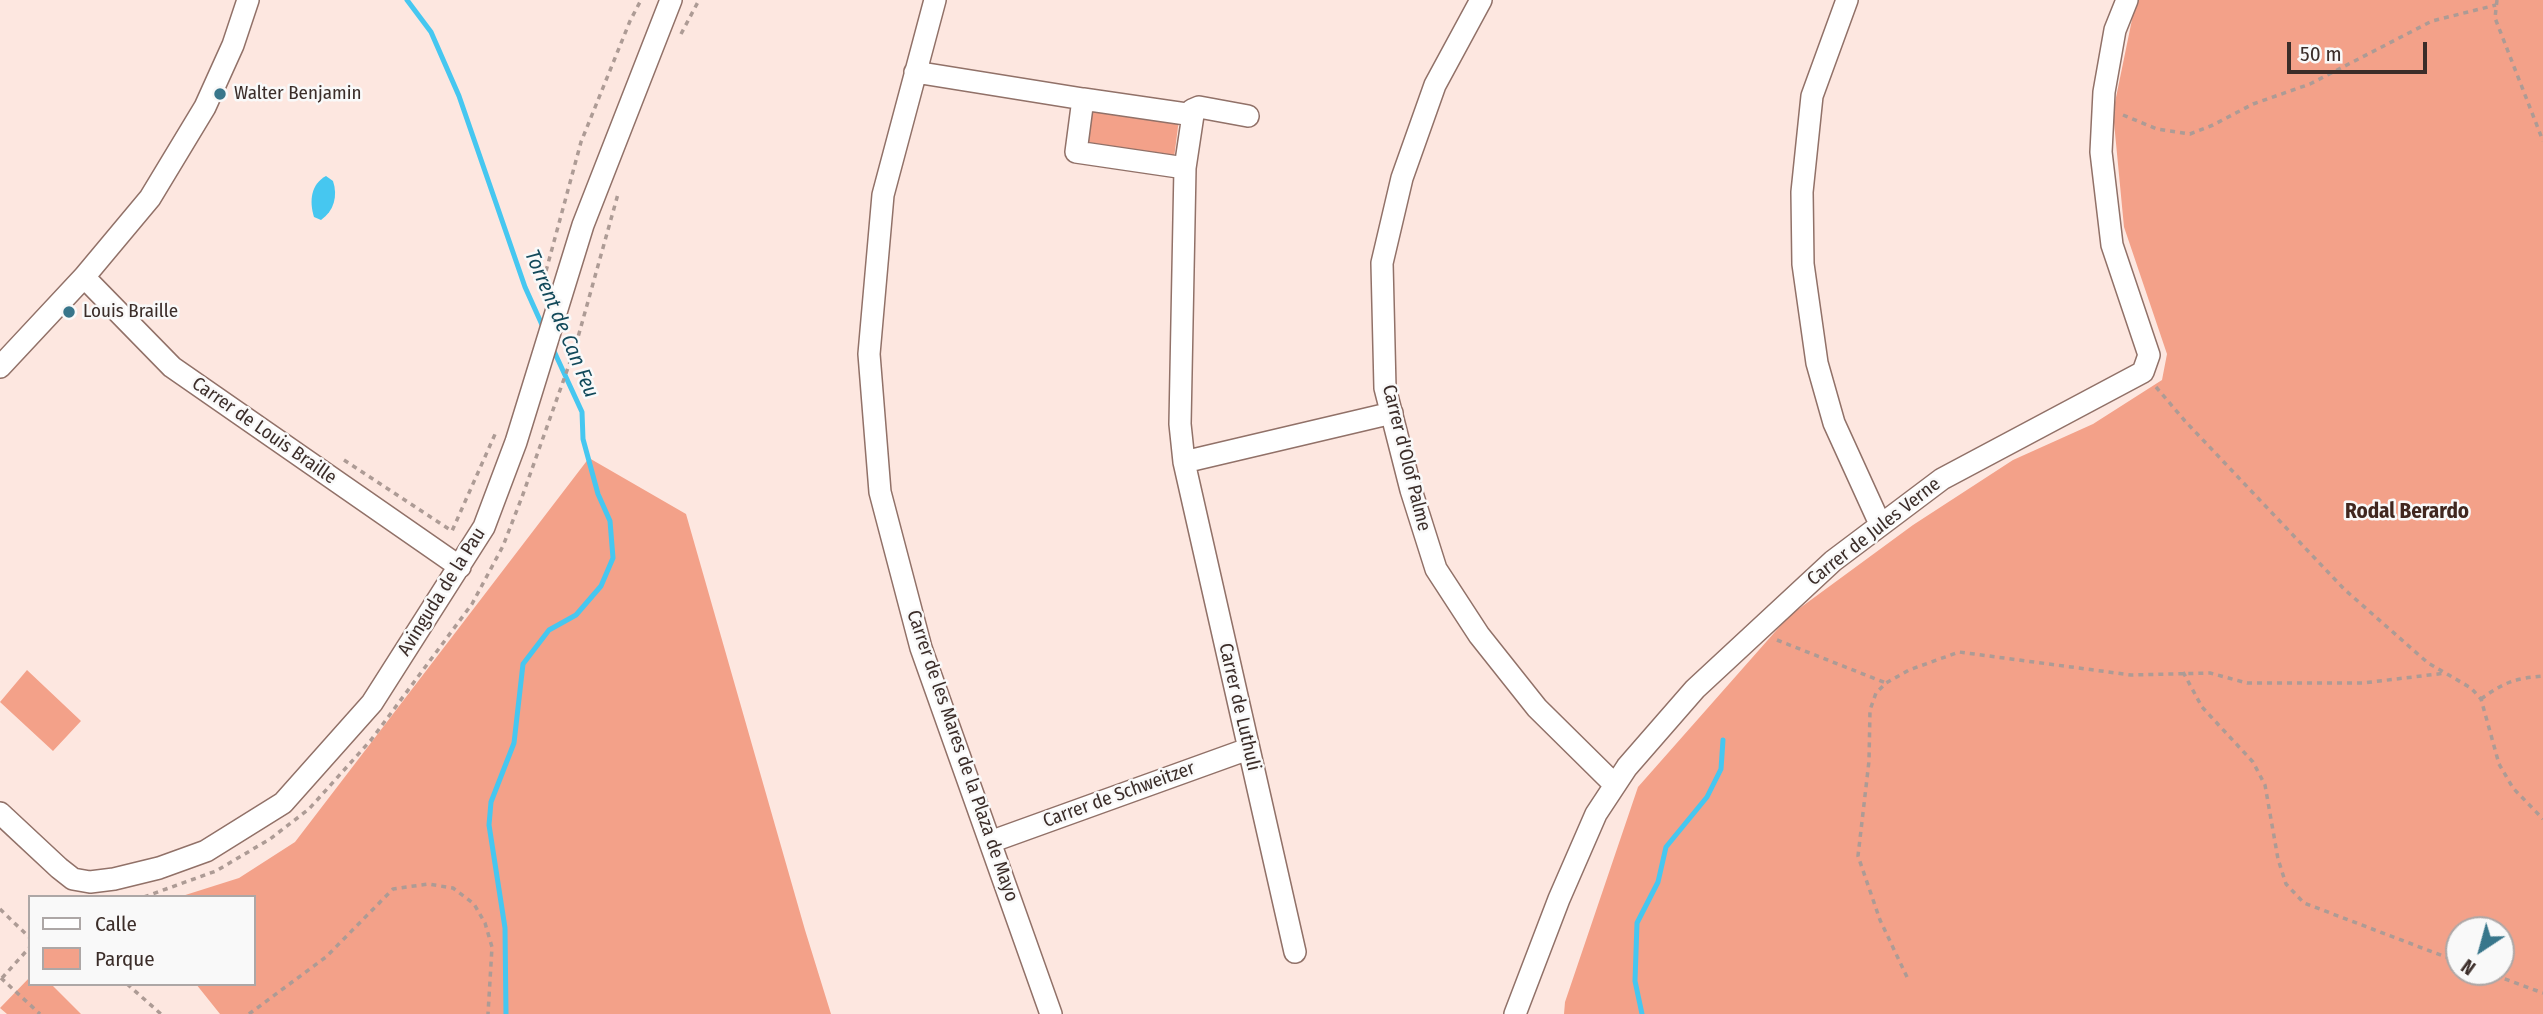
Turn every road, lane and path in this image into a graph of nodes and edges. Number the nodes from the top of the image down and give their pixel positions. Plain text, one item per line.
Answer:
1 (248, 0) edge
2 (642, 0) edge
3 (671, 0) edge
4 (936, 0) edge
5 (1481, 0) edge
6 (1847, 0) edge
7 (2127, 0) edge
8 (2496, 2) edge
9 (915, 72) junction
10 (1083, 99) junction
11 (2103, 108) junction
12 (1192, 115) junction
13 (1248, 116) dead end
14 (2543, 141) edge
15 (1185, 168) junction
16 (84, 277) junction
17 (544, 280) dead end
18 (0, 367) edge
19 (2143, 372) junction
20 (1392, 413) junction
21 (499, 424) dead end
22 (335, 455) dead end
23 (1184, 462) junction
24 (1880, 524) junction
25 (460, 567) junction
26 (1757, 629) junction
27 (2183, 673) junction
28 (2446, 673) junction
29 (2543, 676) edge
30 (1886, 683) junction
31 (2481, 699) junction
32 (1248, 749) junction
33 (1615, 785) junction
34 (0, 813) edge
35 (2543, 819) edge
36 (990, 842) junction
37 (0, 909) edge
38 (28, 936) edge
39 (28, 949) edge
40 (1295, 952) dead end
41 (2445, 957) edge
42 (1906, 977) dead end
43 (0, 979) edge
44 (2515, 983) edge
45 (129, 986) edge
46 (2543, 993) edge
47 (40, 1014) edge
48 (161, 1014) edge
49 (249, 1014) edge
50 (488, 1014) edge
51 (1051, 1014) edge
52 (1516, 1014) edge

1 - 16 street
2 - 17 path
3 - 25 street, Avinguda de la Pau
4 - 9 street, Carrer de les Mares de la Plaza de Mayo
5 - 20 street, Carrer d'Olof Palme
6 - 24 street
7 - 11 street
8 - 11 path
8 - 14 path
9 - 10 street
9 - 36 street, Carrer de les Mares de la Plaza de Mayo
10 - 12 street
10 - 15 street
11 - 19 street
12 - 13 street
12 - 15 street, Carrer de Luthuli
15 - 23 street, Carrer de Luthuli
16 - 18 street
16 - 25 street, Carrer de Louis Braille
19 - 24 street, Carrer de Jules Verne
19 - 28 path
20 - 23 street
20 - 33 street, Carrer d'Olof Palme
21 - 22 path
23 - 32 street, Carrer de Luthuli
24 - 26 street, Carrer de Jules Verne
25 - 34 street, Avinguda de la Pau
26 - 30 path
26 - 33 street, Carrer de Jules Verne
27 - 28 path
27 - 30 path
27 - 41 path
28 - 31 path
29 - 31 path
30 - 42 path
31 - 35 path
32 - 36 street, Carrer de Schweitzer
32 - 40 street, Carrer de Luthuli
33 - 52 street, Carrer de Jules Verne
36 - 51 street, Carrer de les Mares de la Plaza de Mayo
37 - 38 path
39 - 43 path
43 - 47 path
44 - 46 path
45 - 48 path
49 - 50 path

